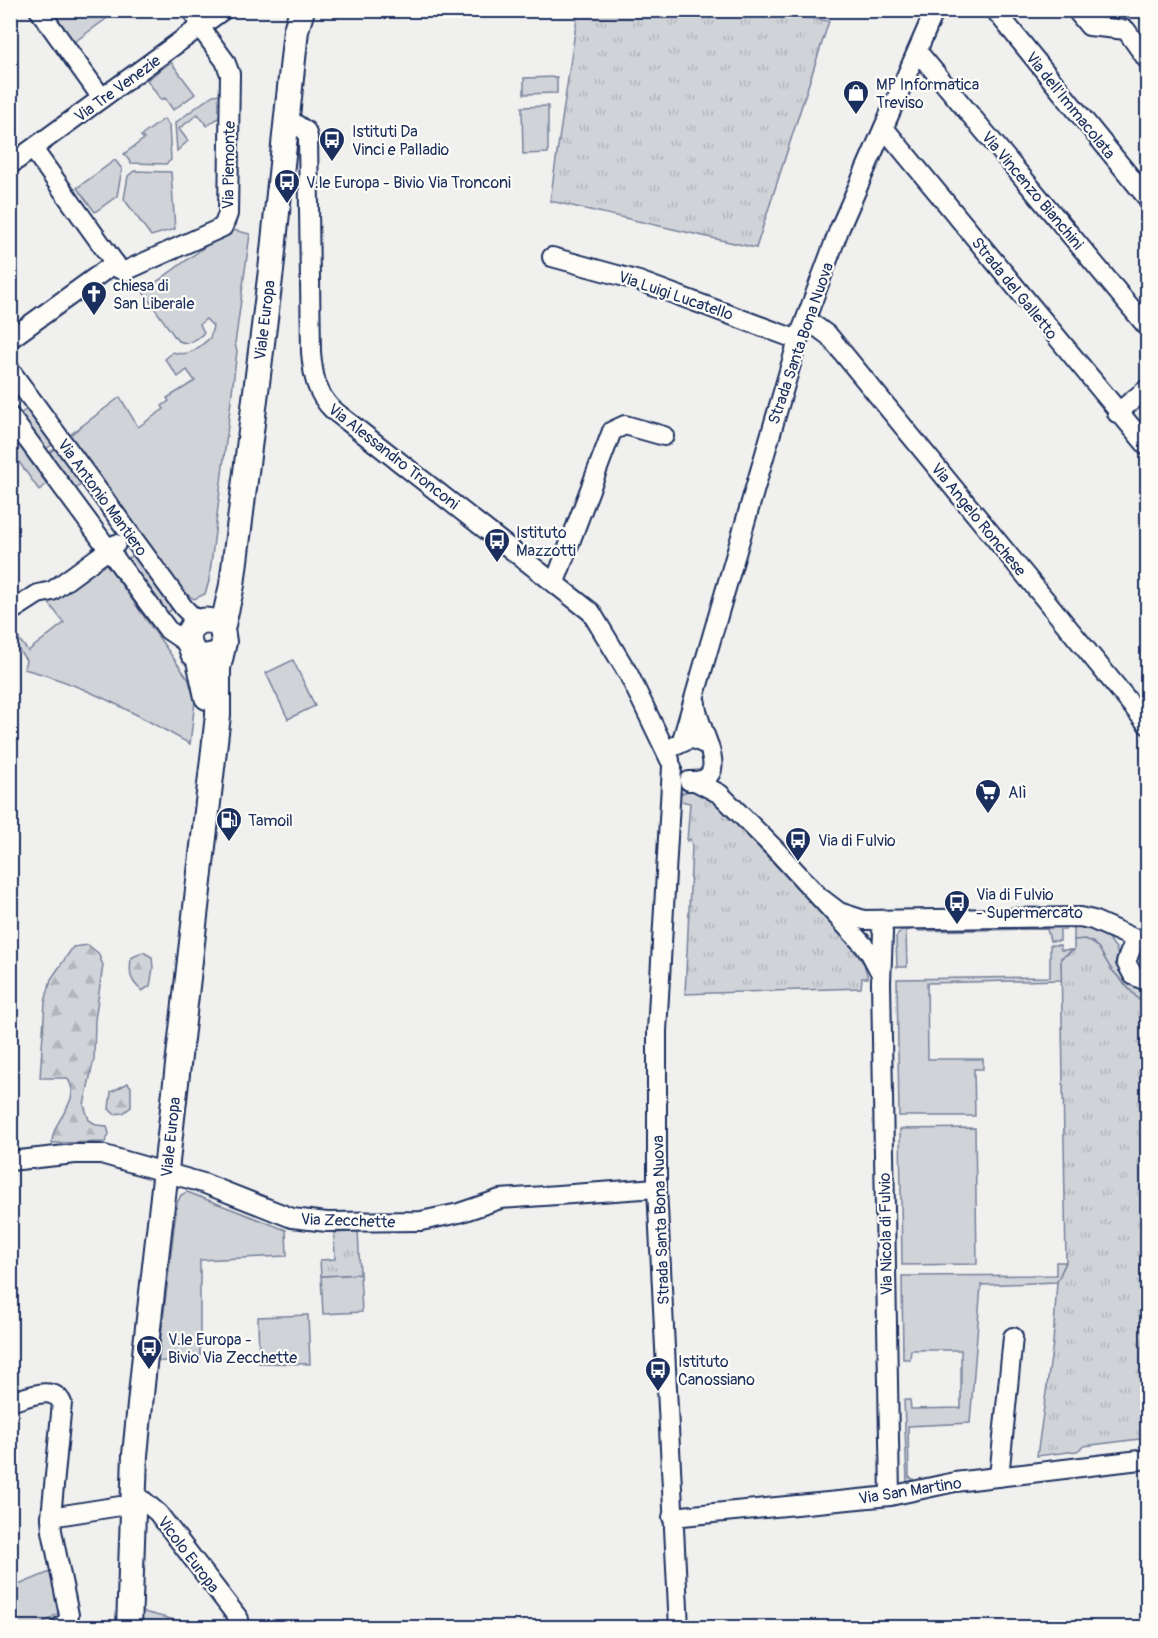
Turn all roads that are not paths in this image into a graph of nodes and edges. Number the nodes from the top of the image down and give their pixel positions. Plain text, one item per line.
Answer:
1 (39, 10) edge
2 (191, 10) edge
3 (223, 10) edge
4 (284, 10) edge
5 (302, 10) edge
6 (935, 10) edge
7 (995, 10) edge
8 (1076, 10) edge
9 (201, 26) junction
10 (918, 52) junction
11 (1148, 61) edge
12 (102, 98) junction
13 (288, 119) junction
14 (884, 128) junction
15 (33, 148) junction
16 (10, 165) edge
17 (1148, 199) edge
18 (552, 257) dead end
19 (115, 263) junction
20 (806, 319) junction
21 (1148, 328) edge
22 (10, 339) edge
23 (798, 340) junction
24 (10, 370) edge
25 (1148, 388) edge
26 (27, 392) junction
27 (10, 404) edge
28 (1118, 413) junction
29 (10, 416) edge
30 (664, 435) dead end
31 (1148, 447) edge
32 (130, 534) junction
33 (108, 550) junction
34 (555, 582) junction
35 (10, 612) edge
36 (212, 630) junction
37 (193, 650) junction
38 (696, 686) junction
39 (1148, 725) edge
40 (657, 729) junction
41 (680, 741) junction
42 (712, 752) junction
43 (671, 764) junction
44 (693, 781) junction
45 (669, 813) junction
46 (740, 813) junction
47 (822, 899) junction
48 (877, 920) junction
49 (899, 920) junction
50 (1105, 926) junction
51 (1143, 938) edge
52 (876, 948) junction
53 (1126, 962) junction
54 (1147, 983) edge
55 (10, 1161) edge
56 (160, 1170) junction
57 (657, 1188) junction
58 (1013, 1337) dead end
59 (10, 1402) edge
60 (1148, 1459) edge
61 (999, 1478) junction
62 (890, 1496) junction
63 (127, 1502) junction
64 (51, 1517) junction
65 (672, 1517) junction
66 (238, 1619) dead end
67 (59, 1628) edge
68 (116, 1628) edge
69 (129, 1628) edge
70 (679, 1628) edge

1 - 12 street
2 - 9 street
3 - 9 street, Via Tre Venezie
4 - 36 main road, Viale Europa
5 - 13 main road, Viale Europa
6 - 10 street, Strada Santa Bona Nuova
7 - 17 street, Via dell'Immacolata
8 - 11 street
9 - 12 street, Via Tre Venezie
9 - 19 street, Via Piemonte
10 - 14 street, Strada Santa Bona Nuova
10 - 21 street, Via Vincenzo Bianchini
12 - 15 street, Via Tre Venezie
13 - 34 street, Via Alessandro Tronconi
13 - 36 main road, Viale Europa
14 - 20 street, Strada Santa Bona Nuova
14 - 28 street, Strada del Galletto
15 - 16 street, Via Tre Venezie
15 - 19 street
18 - 23 street, Via Luigi Lucatello
19 - 22 street
20 - 23 street, Strada Santa Bona Nuova
20 - 39 street, Via Angelo Ronchese
23 - 38 street, Strada Santa Bona Nuova
24 - 26 street, Via Antonio Mantiero
25 - 28 street
26 - 27 street
26 - 32 street, Via Antonio Mantiero
28 - 31 street, Strada del Galletto
29 - 33 street, Via Antonio Mantiero
30 - 34 street
32 - 33 street
32 - 36 street, Via Antonio Mantiero
33 - 35 street
33 - 37 street, Via Antonio Mantiero
34 - 40 street, Via Alessandro Tronconi
36 - 37 main road, Viale Europa
36 - 37 main road
36 - 56 main road, Viale Europa
37 - 56 main road, Viale Europa
38 - 41 street
38 - 42 street
40 - 41 street, Via Alessandro Tronconi
40 - 43 street, Via Alessandro Tronconi
41 - 42 street
41 - 43 street
42 - 44 street
42 - 46 street
43 - 44 street
43 - 45 street, Strada Santa Bona Nuova
44 - 45 street
44 - 46 street
45 - 57 street, Strada Santa Bona Nuova
46 - 47 street
47 - 48 street
47 - 52 street
48 - 49 street
48 - 52 street, Via Nicola di Fulvio
49 - 50 street
49 - 52 street
50 - 51 street
50 - 53 street
51 - 53 street
52 - 62 street, Via Nicola di Fulvio
53 - 54 street
55 - 56 street, Via Zecchette
56 - 57 street, Via Zecchette
56 - 63 main road, Viale Europa
57 - 65 street, Strada Santa Bona Nuova
58 - 61 street
59 - 64 street
60 - 61 street, Via San Martino
61 - 62 street, Via San Martino
62 - 65 street, Via San Martino
63 - 64 street
63 - 66 street, Vicolo Europa
63 - 68 main road, Viale Europa
63 - 69 main road, Viale Europa
64 - 67 street
65 - 70 street, Strada Santa Bona Nuova

